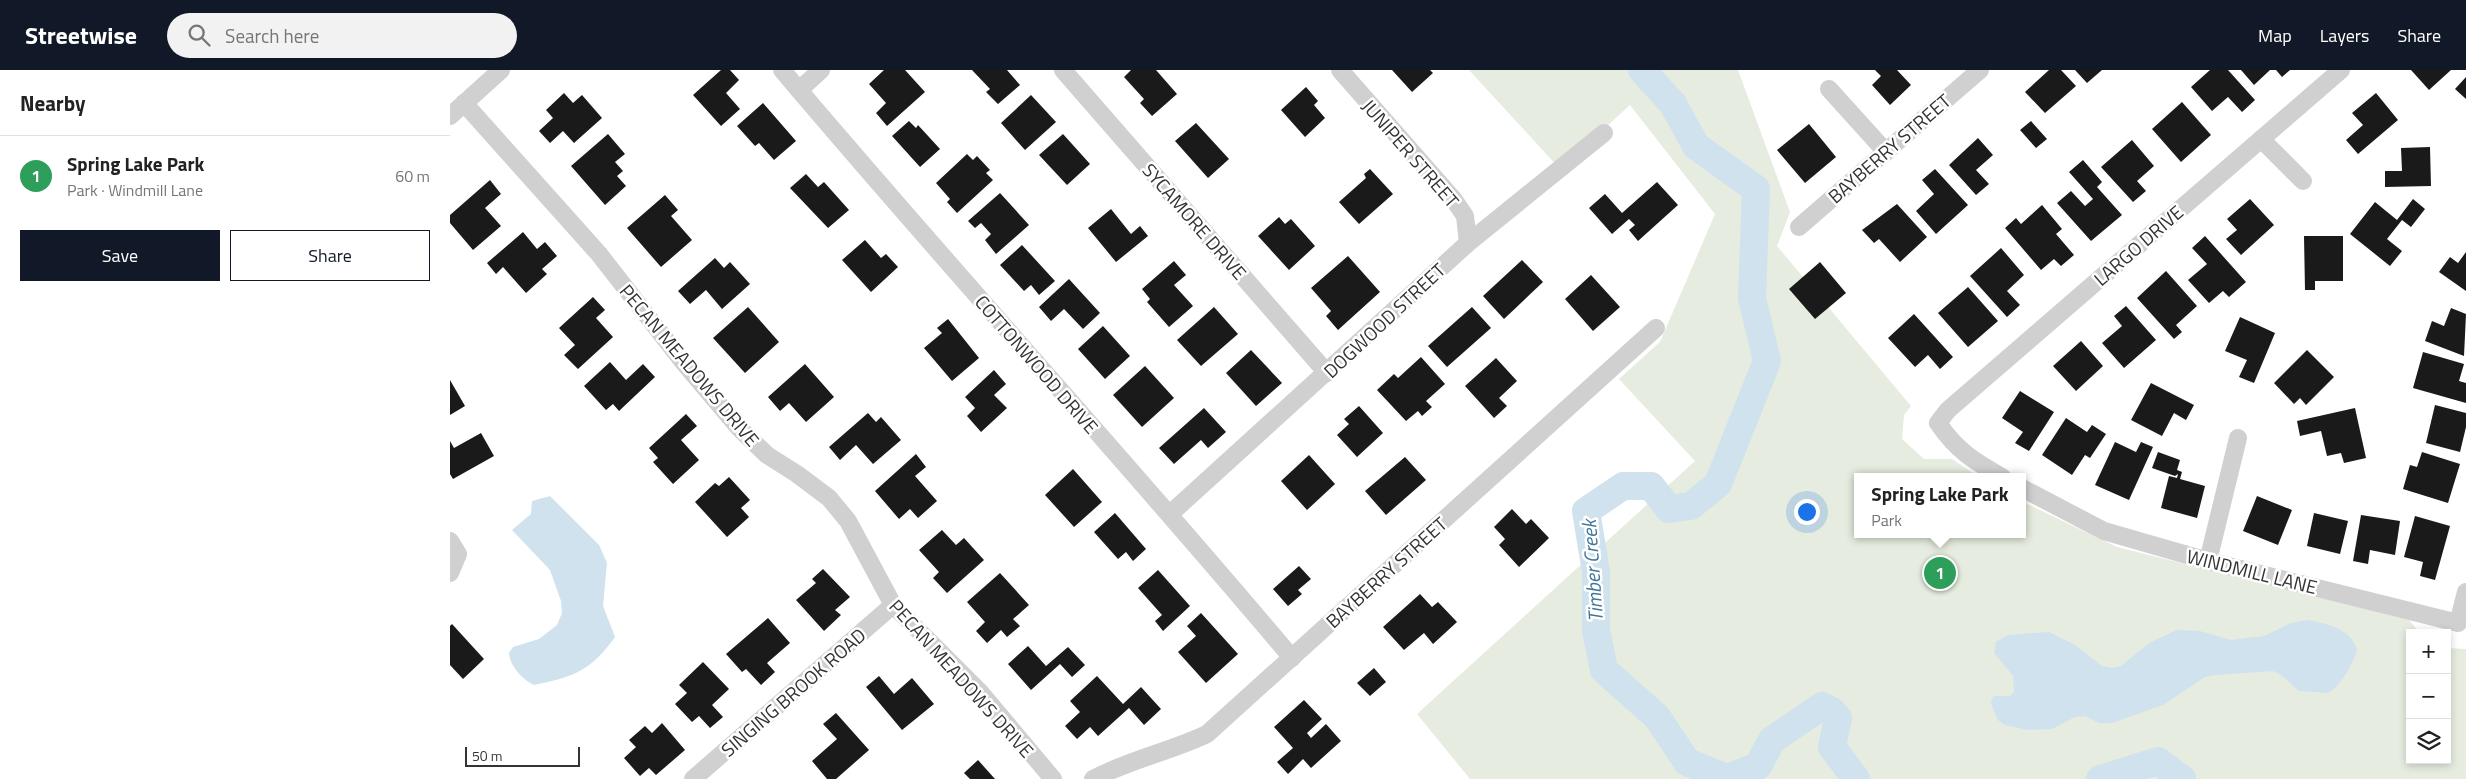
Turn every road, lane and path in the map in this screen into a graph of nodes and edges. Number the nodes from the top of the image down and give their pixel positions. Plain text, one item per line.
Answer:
1 (500, 70) edge
2 (782, 70) edge
3 (821, 70) edge
4 (1063, 70) edge
5 (1340, 70) edge
6 (1980, 70) edge
7 (2341, 70) edge
8 (1829, 89) dead end
9 (799, 90) junction
10 (464, 103) junction
11 (450, 116) edge
12 (1604, 132) dead end
13 (2261, 139) junction
14 (1886, 152) junction
15 (2303, 181) dead end
16 (1799, 226) dead end
17 (1468, 243) junction
18 (1656, 328) dead end
19 (1326, 373) junction
20 (2238, 438) dead end
21 (1995, 473) edge
22 (2026, 490) edge
23 (1170, 514) junction
24 (454, 547) edge
25 (2208, 561) junction
26 (450, 573) edge
27 (2466, 592) edge
28 (893, 605) junction
29 (1292, 658) junction
30 (693, 779) edge
31 (1053, 779) edge
32 (1093, 779) edge

1 - 10 street
2 - 9 street, COTTONWOOD DRIVE
3 - 9 street
4 - 19 street, SYCAMORE DRIVE
5 - 17 street, JUNIPER STREET
6 - 14 street, BAYBERRY STREET
7 - 13 street, LARGO DRIVE
8 - 14 street
9 - 23 street, COTTONWOOD DRIVE
10 - 11 street
10 - 28 street, PECAN MEADOWS DRIVE
12 - 17 street, DOGWOOD STREET
13 - 15 street
13 - 21 street, LARGO DRIVE
14 - 16 street, BAYBERRY STREET
17 - 19 street, DOGWOOD STREET
18 - 29 street, BAYBERRY STREET
19 - 23 street, DOGWOOD STREET
20 - 25 street
22 - 25 street, WINDMILL LANE
23 - 29 street, COTTONWOOD DRIVE
24 - 26 street
25 - 27 street, WINDMILL LANE
28 - 30 street, SINGING BROOK ROAD
28 - 31 street, PECAN MEADOWS DRIVE
29 - 32 street, BAYBERRY STREET

